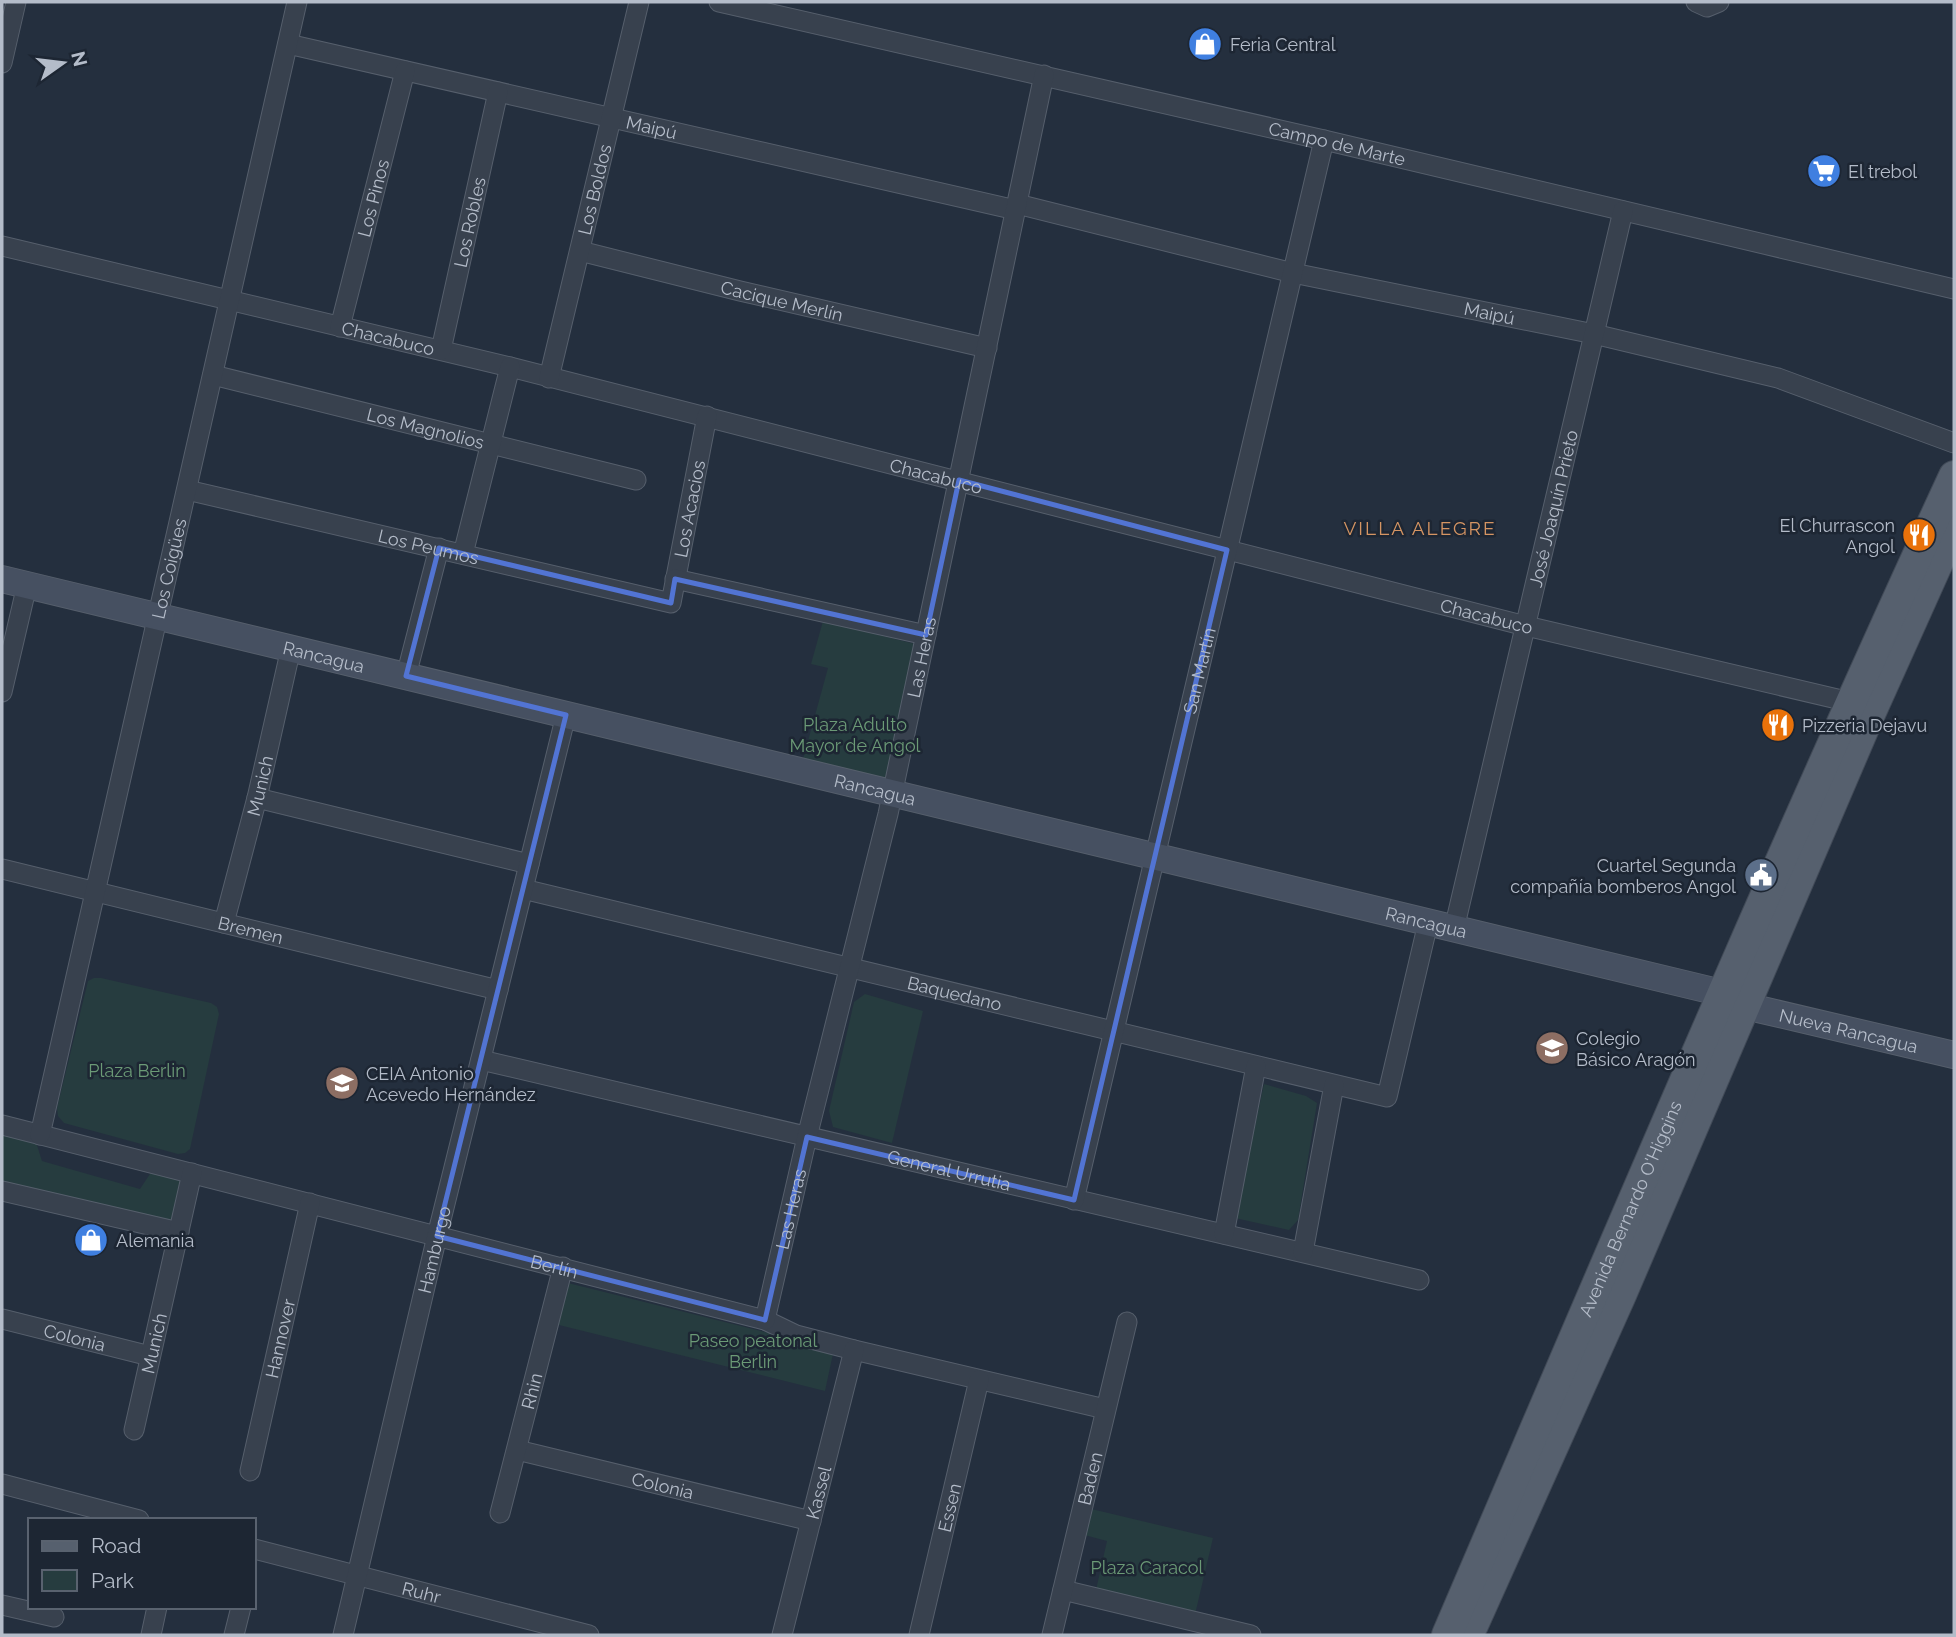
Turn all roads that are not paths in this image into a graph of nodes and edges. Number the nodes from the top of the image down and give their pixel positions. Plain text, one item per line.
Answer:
1 (16, 2) edge
2 (639, 2) edge
3 (719, 2) edge
4 (1696, 2) edge
5 (1719, 2) edge
6 (293, 3) edge
7 (742, 5) edge
8 (288, 44) junction
9 (2, 64) edge
10 (405, 71) junction
11 (1044, 75) junction
12 (498, 92) junction
13 (611, 118) junction
14 (1324, 140) junction
15 (1016, 207) junction
16 (1623, 212) junction
17 (2, 246) edge
18 (580, 251) junction
19 (1293, 273) junction
20 (1954, 289) edge
21 (230, 300) junction
22 (340, 327) junction
23 (1594, 334) junction
24 (986, 348) junction
25 (441, 351) junction
26 (510, 367) junction
27 (213, 375) junction
28 (549, 377) junction
29 (707, 416) junction
30 (489, 443) junction
31 (1954, 443) edge
32 (1954, 476) edge
33 (636, 480) dead end
34 (958, 480) junction
35 (187, 489) junction
36 (1954, 527) edge
37 (439, 548) junction
38 (1227, 550) junction
39 (463, 554) junction
40 (2, 579) edge
41 (675, 579) junction
42 (27, 585) junction
43 (671, 603) joint
44 (158, 617) junction
45 (1527, 626) junction
46 (926, 635) junction
47 (291, 649) junction
48 (406, 676) junction
49 (2, 692) edge
50 (1860, 708) junction
51 (566, 715) junction
52 (892, 793) junction
53 (257, 798) junction
54 (1155, 857) junction
55 (529, 864) junction
56 (2, 869) edge
57 (523, 889) junction
58 (95, 892) junction
59 (224, 923) junction
60 (1428, 923) junction
61 (1454, 929) junction
62 (849, 967) junction
63 (498, 990) junction
64 (1733, 1000) junction
65 (1114, 1031) junction
66 (1954, 1055) edge
67 (481, 1060) junction
68 (1256, 1066) junction
69 (1334, 1085) junction
70 (2, 1125) edge
71 (40, 1135) junction
72 (807, 1137) junction
73 (192, 1173) junction
74 (2, 1191) edge
75 (1074, 1200) junction
76 (310, 1203) junction
77 (178, 1232) junction
78 (1224, 1234) junction
79 (438, 1236) junction
80 (1303, 1252) junction
81 (563, 1267) junction
82 (1419, 1280) dead end
83 (2, 1319) edge
84 (765, 1320) junction
85 (1126, 1322) dead end
86 (853, 1350) junction
87 (150, 1356) junction
88 (979, 1380) junction
89 (1105, 1409) junction
90 (134, 1430) dead end
91 (516, 1450) junction
92 (250, 1471) dead end
93 (2, 1484) edge
94 (79, 1512) edge
95 (500, 1513) dead end
96 (124, 1518) edge
97 (811, 1521) junction
98 (256, 1551) edge
99 (357, 1576) junction
100 (1063, 1590) junction
101 (2, 1605) edge
102 (157, 1609) edge
103 (240, 1609) edge
104 (53, 1620) edge
105 (151, 1635) edge
106 (234, 1635) edge
107 (343, 1635) edge
108 (589, 1635) edge
109 (782, 1635) edge
110 (919, 1635) edge
111 (1052, 1635) edge
112 (1251, 1635) edge
113 (1447, 1635) edge
114 (1469, 1635) edge

1 - 9 street
2 - 13 street, Los Boldos
3 - 7 street, Campo de Marte
4 - 5 street
6 - 8 street, Los Coigües
7 - 11 street, Campo de Marte
8 - 10 street, Maipú
8 - 21 street, Los Coigües
10 - 12 street, Maipú
10 - 22 street, Los Pinos
11 - 14 street, Campo de Marte
11 - 15 street, Las Heras
12 - 13 street, Maipú
12 - 25 street, Los Robles
13 - 15 street, Maipú
13 - 18 street, Los Boldos
14 - 16 street, Campo de Marte
14 - 19 street, San Martín
15 - 19 street, Maipú
15 - 24 street, Las Heras
16 - 20 street, Campo de Marte
16 - 23 street, José Joaquín Prieto
17 - 21 street, Chacabuco
18 - 24 street, Cacique Merlín
18 - 28 street, Los Boldos
19 - 23 street, Maipú
19 - 38 street, San Martín
21 - 22 street, Chacabuco
21 - 27 street, Los Coigües
22 - 25 street, Chacabuco
23 - 31 street, Maipú
23 - 45 street, José Joaquín Prieto
24 - 34 street, Las Heras
25 - 26 street, Chacabuco
26 - 28 street, Chacabuco
26 - 30 street
27 - 30 street, Los Magnolios
27 - 35 street, Los Coigües
28 - 29 street, Chacabuco
29 - 34 street, Chacabuco
29 - 41 street, Los Acacios
30 - 33 street, Los Magnolios
30 - 39 street
32 - 50 main road, Avenida Bernardo O'Higgins
34 - 38 street, Chacabuco
34 - 46 street, Las Heras
35 - 37 street, Los Peumos
35 - 44 street, Los Coigües
36 - 50 main road, Avenida Bernardo O'Higgins
37 - 39 street, Los Peumos
37 - 48 street
38 - 45 street, Chacabuco
38 - 54 street, San Martín
39 - 43 street, Los Peumos
40 - 42 main road, Rancagua
41 - 43 street, Los Acacios
41 - 46 street
42 - 44 main road, Rancagua
42 - 49 street
44 - 47 main road, Rancagua
44 - 58 street, Los Coigües
45 - 50 street, Chacabuco
45 - 61 street, José Joaquín Prieto
46 - 52 street, Las Heras
47 - 48 main road, Rancagua
47 - 53 street, Munich
48 - 51 main road, Rancagua
50 - 64 main road, Avenida Bernardo O'Higgins
51 - 52 main road, Rancagua
51 - 55 street, Hamburgo
52 - 54 main road, Rancagua
52 - 62 street, Las Heras
53 - 55 street
53 - 59 street, Munich
54 - 60 main road, Rancagua
54 - 65 street, San Martín
55 - 57 street, Hamburgo
56 - 58 street, Bremen
57 - 62 street, Baquedano
57 - 63 street, Hamburgo
58 - 59 street, Bremen
58 - 71 street, Los Coigües
59 - 63 street, Bremen
60 - 61 main road, Rancagua
60 - 69 street, Baquedano
61 - 64 main road, Rancagua
62 - 65 street, Baquedano
62 - 72 street, Las Heras
63 - 67 street, Hamburgo
64 - 66 main road, Nueva Rancagua
64 - 113 main road, Avenida Bernardo O'Higgins
64 - 114 main road, Avenida Bernardo O'Higgins
65 - 68 street, Baquedano
65 - 75 street, San Martín
67 - 72 street, General Urrutia
67 - 79 street, Hamburgo
68 - 69 street, Baquedano
68 - 78 street
69 - 80 street
70 - 71 street, Berlín
71 - 73 street, Berlín
72 - 75 street, General Urrutia
72 - 84 street, Las Heras
73 - 76 street, Berlín
73 - 77 street, Munich
74 - 77 street
75 - 78 street, General Urrutia
76 - 79 street, Berlín
76 - 92 street, Hannover
77 - 87 street, Munich
78 - 80 street, General Urrutia
79 - 81 street, Berlín
79 - 99 street, Hamburgo
80 - 82 street, General Urrutia
81 - 84 street, Berlín
81 - 91 street, Rhin
83 - 87 street, Colonia
84 - 86 street, Berlín
85 - 89 street, Baden
86 - 88 street, Berlín
86 - 97 street, Kassel
87 - 90 street, Munich
88 - 89 street, Berlín
88 - 110 street, Essen
89 - 100 street, Baden
91 - 95 street, Rhin
91 - 97 street, Colonia
93 - 94 street
94 - 96 street
97 - 109 street, Kassel
98 - 99 street, Ruhr
99 - 107 street, Hamburgo
99 - 108 street, Ruhr
100 - 111 street, Baden
100 - 112 street
101 - 104 street
102 - 105 street
103 - 106 street

